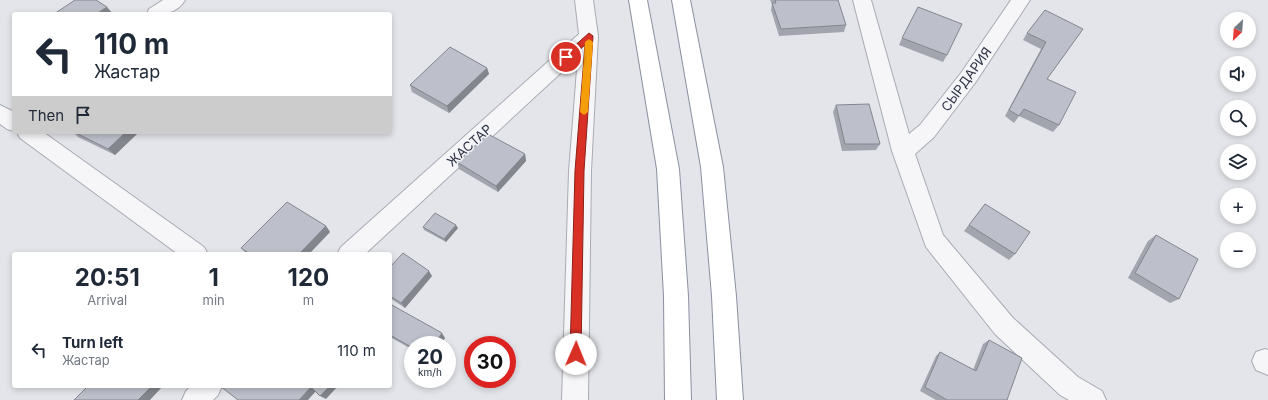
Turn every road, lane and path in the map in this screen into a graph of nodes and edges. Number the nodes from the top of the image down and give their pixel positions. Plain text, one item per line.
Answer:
1 (176, 0) edge
2 (584, 0) edge
3 (638, 0) edge
4 (681, 0) edge
5 (862, 0) edge
6 (1021, 0) edge
7 (159, 12) edge
8 (589, 36) junction
9 (30, 134) edge
10 (903, 151) junction
11 (193, 252) edge
12 (351, 252) edge
13 (207, 388) edge
14 (1066, 393) edge
15 (195, 400) edge
16 (575, 400) edge
17 (678, 400) edge
18 (730, 400) edge
19 (1094, 400) edge

1 - 7 street
2 - 8 street
3 - 17 highway
4 - 18 highway
5 - 10 street
6 - 10 street, СЫРДАРИЯ
8 - 12 street, ЖАСТАР
8 - 16 street
9 - 11 street
10 - 14 street
13 - 15 street
14 - 19 street

